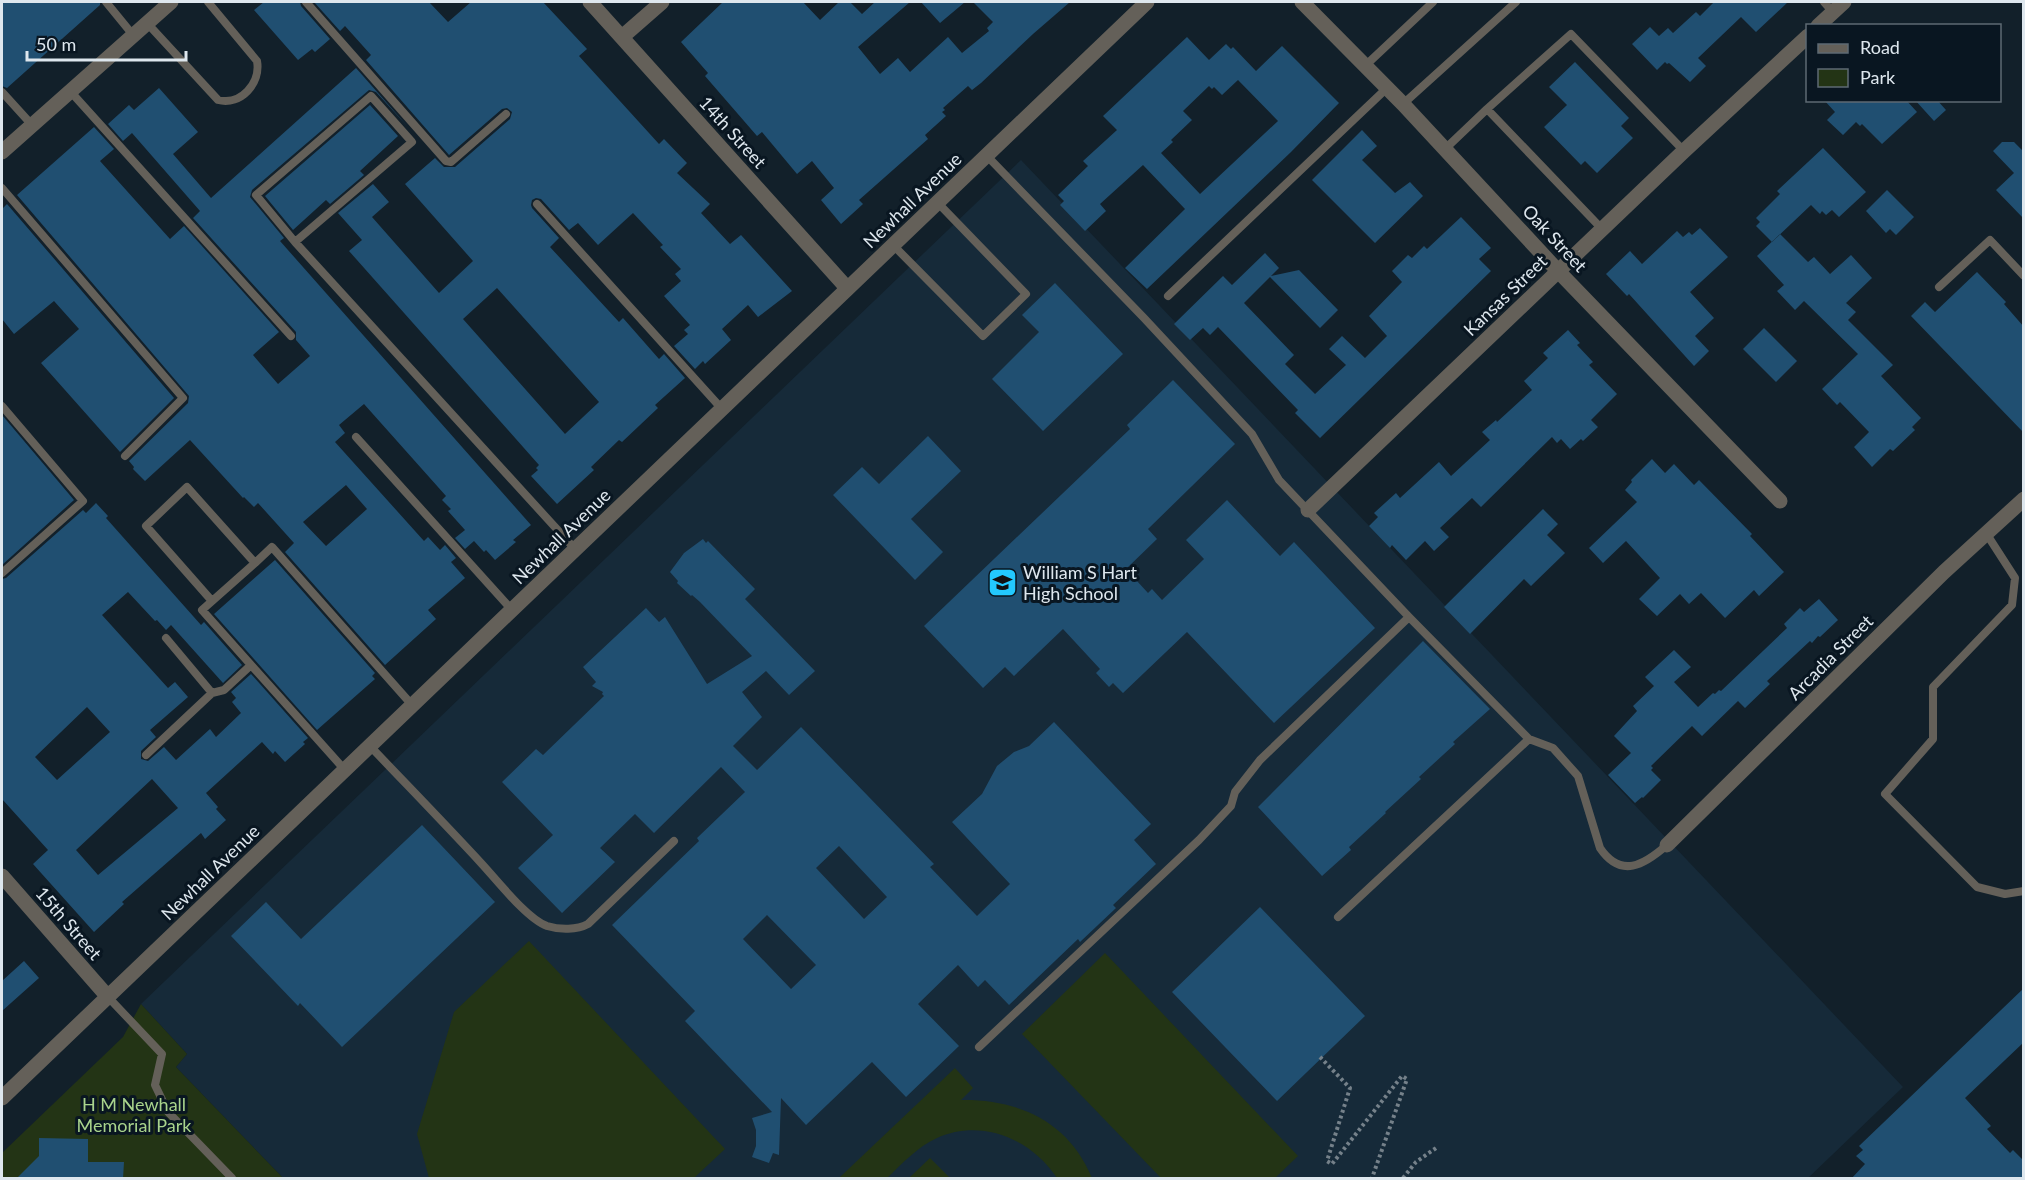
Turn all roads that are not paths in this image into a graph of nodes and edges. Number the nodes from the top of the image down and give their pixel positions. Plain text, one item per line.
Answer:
1 (106, 2) edge
2 (171, 2) edge
3 (208, 2) edge
4 (306, 2) edge
5 (590, 2) edge
6 (662, 2) edge
7 (1148, 2) edge
8 (1302, 2) edge
9 (1433, 2) edge
10 (1516, 2) edge
11 (1834, 5) edge
12 (147, 23) junction
13 (1820, 24) edge
14 (133, 35) junction
15 (622, 37) junction
16 (1806, 38) edge
17 (1366, 66) junction
18 (1387, 88) junction
19 (70, 91) junction
20 (2, 92) edge
21 (1403, 104) junction
22 (1487, 109) junction
23 (506, 114) dead end
24 (32, 125) junction
25 (1445, 149) junction
26 (1684, 151) junction
27 (2, 152) edge
28 (987, 156) junction
29 (2, 188) edge
30 (938, 202) junction
31 (537, 204) dead end
32 (1602, 229) junction
33 (295, 242) junction
34 (893, 245) junction
35 (1558, 271) junction
36 (2024, 276) edge
37 (1939, 287) dead end
38 (847, 288) junction
39 (1168, 296) dead end
40 (291, 336) dead end
41 (2, 406) edge
42 (722, 409) junction
43 (356, 437) dead end
44 (125, 456) dead end
45 (2024, 498) edge
46 (1780, 501) dead end
47 (1308, 510) junction
48 (1986, 533) junction
49 (575, 549) junction
50 (255, 562) junction
51 (2, 573) edge
52 (212, 601) junction
53 (512, 610) junction
54 (1409, 617) junction
55 (166, 638) dead end
56 (251, 665) junction
57 (212, 693) junction
58 (412, 705) junction
59 (1529, 739) junction
60 (369, 745) junction
61 (146, 755) dead end
62 (344, 769) junction
63 (674, 841) dead end
64 (1667, 845) joint
65 (2, 876) edge
66 (2024, 891) edge
67 (1338, 916) dead end
68 (108, 997) junction
69 (979, 1047) dead end
70 (2, 1098) edge
71 (232, 1179) edge

1 - 14 lane
2 - 12 street
3 - 12 lane
4 - 23 lane
5 - 15 street, 14th Street
6 - 15 street
7 - 28 street, Newhall Avenue
8 - 17 street, Oak Street
9 - 17 lane
10 - 21 lane
11 - 13 street
12 - 14 street
14 - 19 street
15 - 38 street, 14th Street
16 - 26 street, Kansas Street
17 - 18 street, Oak Street
18 - 21 street, Oak Street
18 - 39 lane
19 - 24 street
19 - 40 lane
20 - 24 lane
21 - 25 street, Oak Street
22 - 25 lane
22 - 26 lane
22 - 32 lane
24 - 27 street
25 - 35 street, Oak Street
26 - 32 street, Kansas Street
28 - 30 street, Newhall Avenue
28 - 47 lane
29 - 44 lane
30 - 34 street, Newhall Avenue
30 - 34 lane
31 - 42 lane
32 - 35 street, Kansas Street
33 - 33 lane
33 - 49 lane
34 - 38 street, Newhall Avenue
35 - 46 street, Oak Street
35 - 47 street, Kansas Street
36 - 37 lane
38 - 42 street, Newhall Avenue
41 - 51 lane
42 - 49 street, Newhall Avenue
43 - 53 lane
45 - 48 street, Arcadia Street
47 - 54 lane
48 - 64 street, Arcadia Street
48 - 66 lane
49 - 53 street, Newhall Avenue
50 - 52 lane
50 - 52 lane
50 - 58 lane
52 - 56 lane
53 - 58 street, Newhall Avenue
54 - 59 lane
54 - 69 lane
55 - 57 lane
56 - 57 lane
56 - 62 lane
57 - 61 lane
58 - 60 street, Newhall Avenue
59 - 64 lane
59 - 67 lane
60 - 62 street, Newhall Avenue
60 - 63 lane
62 - 68 street, Newhall Avenue
65 - 68 street, 15th Street
68 - 70 street, Newhall Avenue
68 - 71 lane

